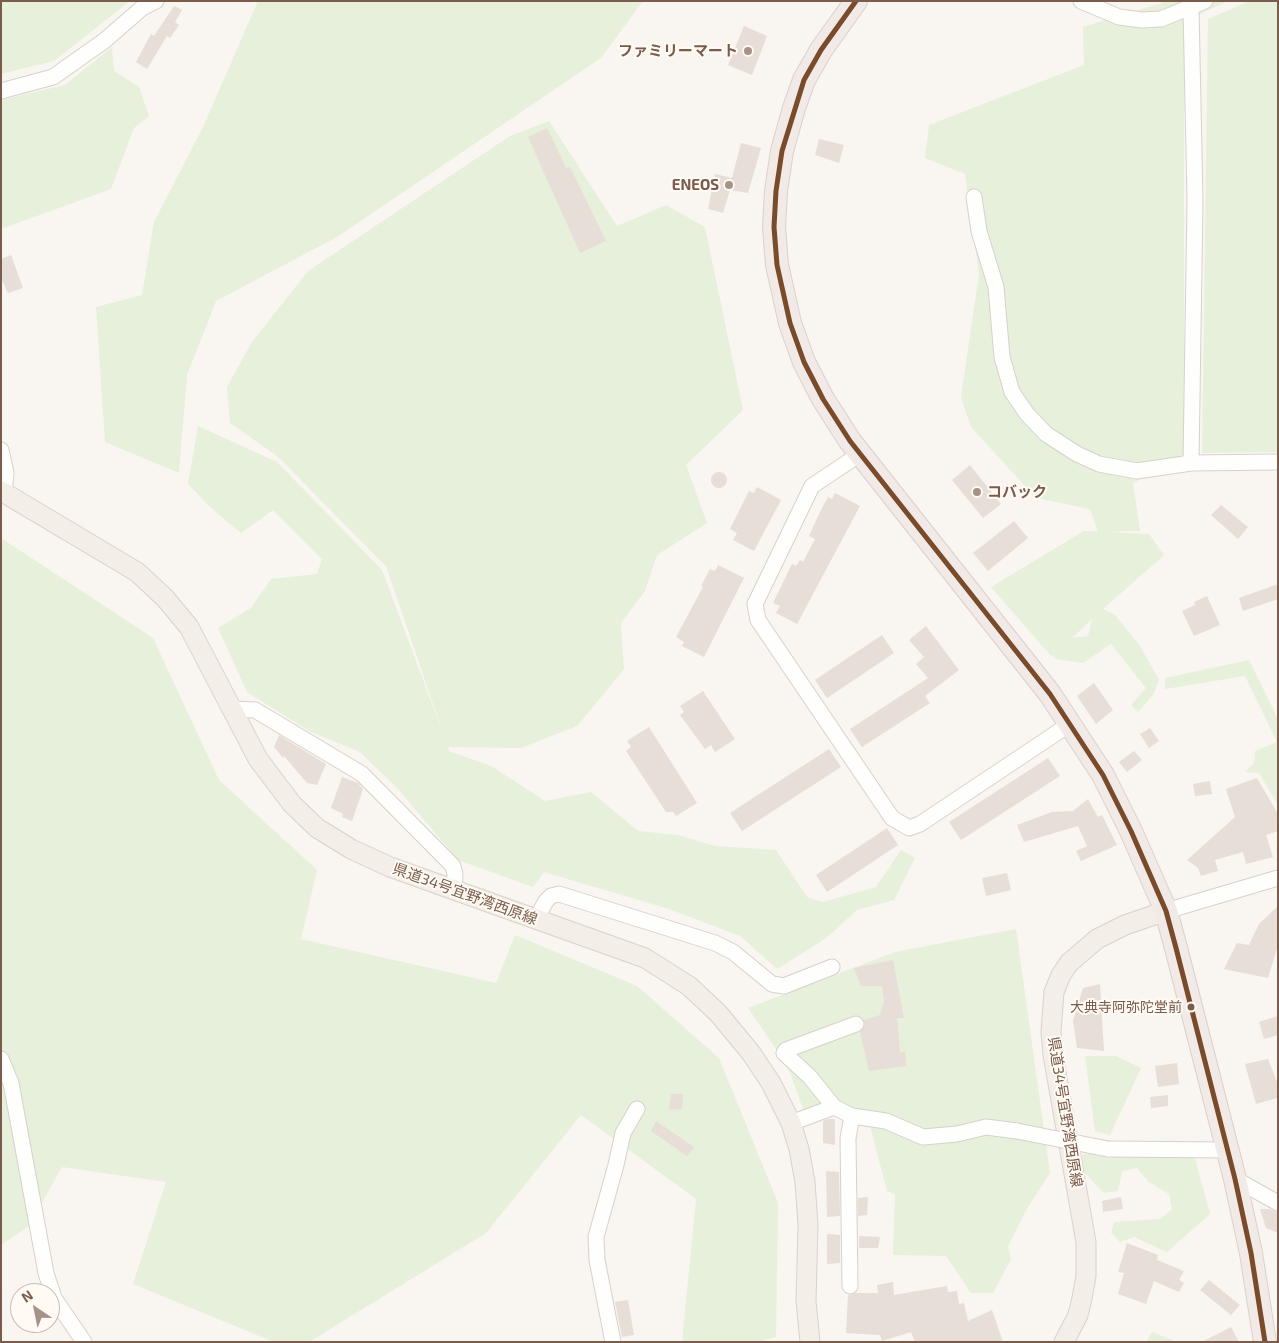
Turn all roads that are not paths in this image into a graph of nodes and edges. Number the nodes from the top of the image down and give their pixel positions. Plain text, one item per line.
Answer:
1 (156, 1) edge
2 (856, 1) edge
3 (1080, 1) edge
4 (1205, 1) edge
5 (1191, 8) junction
6 (1, 92) edge
7 (974, 197) dead end
8 (1, 450) edge
9 (860, 454) junction
10 (1278, 462) edge
11 (1191, 463) junction
12 (2, 492) edge
13 (233, 709) junction
14 (1070, 724) junction
15 (1278, 878) edge
16 (454, 891) junction
17 (1166, 911) junction
18 (536, 919) junction
19 (832, 967) dead end
20 (856, 1024) dead end
21 (1, 1059) edge
22 (834, 1107) junction
23 (637, 1109) dead end
24 (852, 1116) junction
25 (791, 1123) junction
26 (1227, 1150) junction
27 (1235, 1180) junction
28 (1278, 1203) edge
29 (850, 1286) dead end
30 (84, 1342) edge
31 (613, 1342) edge
32 (810, 1342) edge
33 (1064, 1342) edge
34 (1266, 1342) edge

1 - 6 street
2 - 9 highway
3 - 5 street
4 - 5 street
5 - 11 street
7 - 11 street
8 - 12 street
9 - 14 highway
9 - 14 street
10 - 11 street
12 - 13 main road, 県道34号宜野湾西原線
13 - 16 main road, 県道34号宜野湾西原線
13 - 16 street
14 - 17 highway
15 - 17 street
16 - 18 main road, 県道34号宜野湾西原線
17 - 26 highway
17 - 33 main road, 県道34号宜野湾西原線
18 - 19 street
18 - 25 main road, 県道34号宜野湾西原線
20 - 22 street
21 - 30 street
22 - 24 street
22 - 25 street
23 - 31 street
24 - 26 street, bridge
24 - 29 street
25 - 32 main road, 県道34号宜野湾西原線
26 - 27 highway
27 - 28 street
27 - 34 highway

